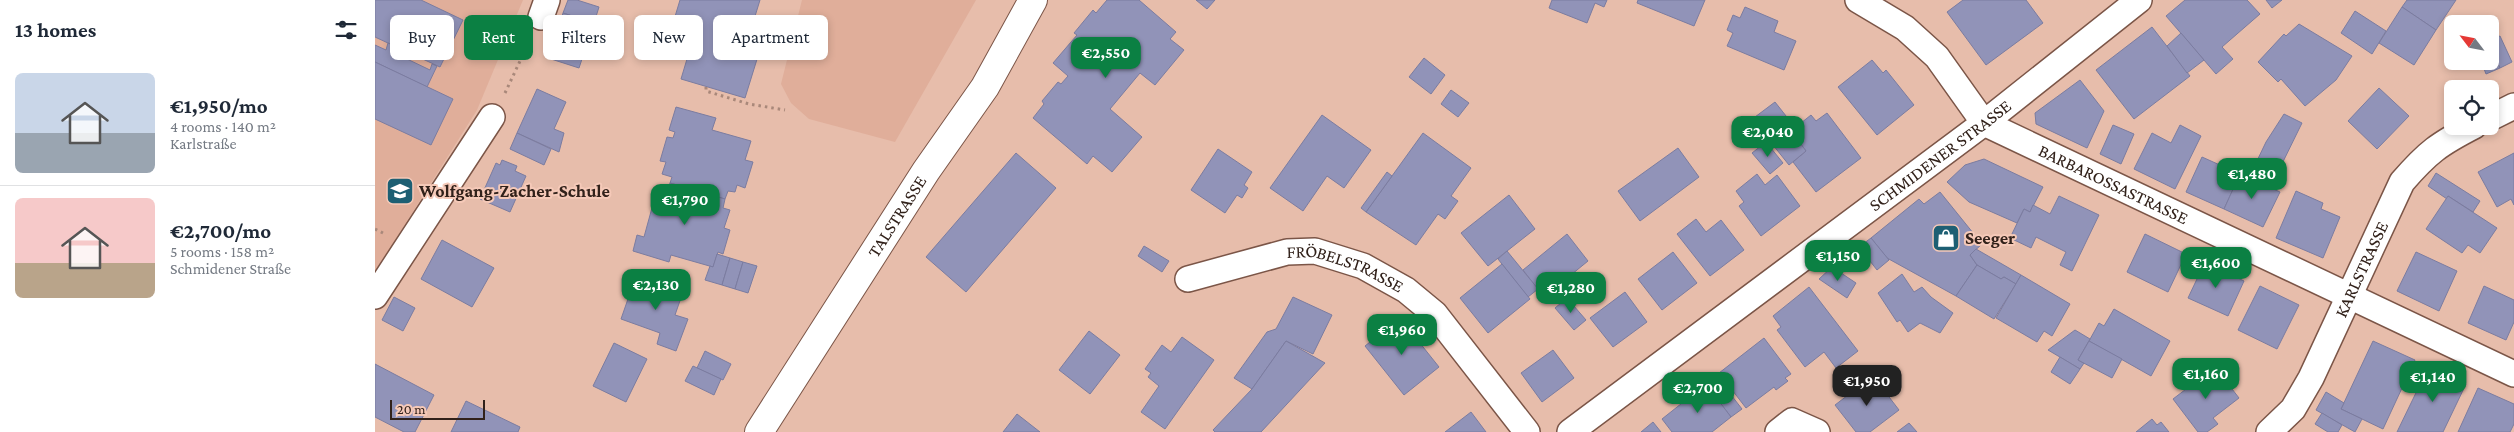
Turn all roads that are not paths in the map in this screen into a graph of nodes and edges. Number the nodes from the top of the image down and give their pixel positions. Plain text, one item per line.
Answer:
1 (1033, 0) edge
2 (1858, 0) edge
3 (2139, 0) edge
4 (2514, 106) edge
5 (2499, 114) edge
6 (492, 117) dead end
7 (1984, 123) junction
8 (2457, 135) edge
9 (1188, 279) dead end
10 (375, 296) edge
11 (2349, 297) junction
12 (2514, 374) edge
13 (759, 432) edge
14 (1527, 432) edge
15 (1570, 432) edge
16 (1778, 432) edge
17 (1817, 432) edge
18 (2269, 432) edge

1 - 13 street, TALSTRASSE
2 - 7 street
3 - 7 street, SCHMIDENER STRASSE
4 - 5 street
6 - 10 street
7 - 11 street, BARBAROSSASTRASSE
7 - 15 street, SCHMIDENER STRASSE
8 - 11 street, KARLSTRASSE
9 - 14 street, FRÖBELSTRASSE
11 - 12 street, BARBAROSSASTRASSE
11 - 18 street, KARLSTRASSE
16 - 17 street

